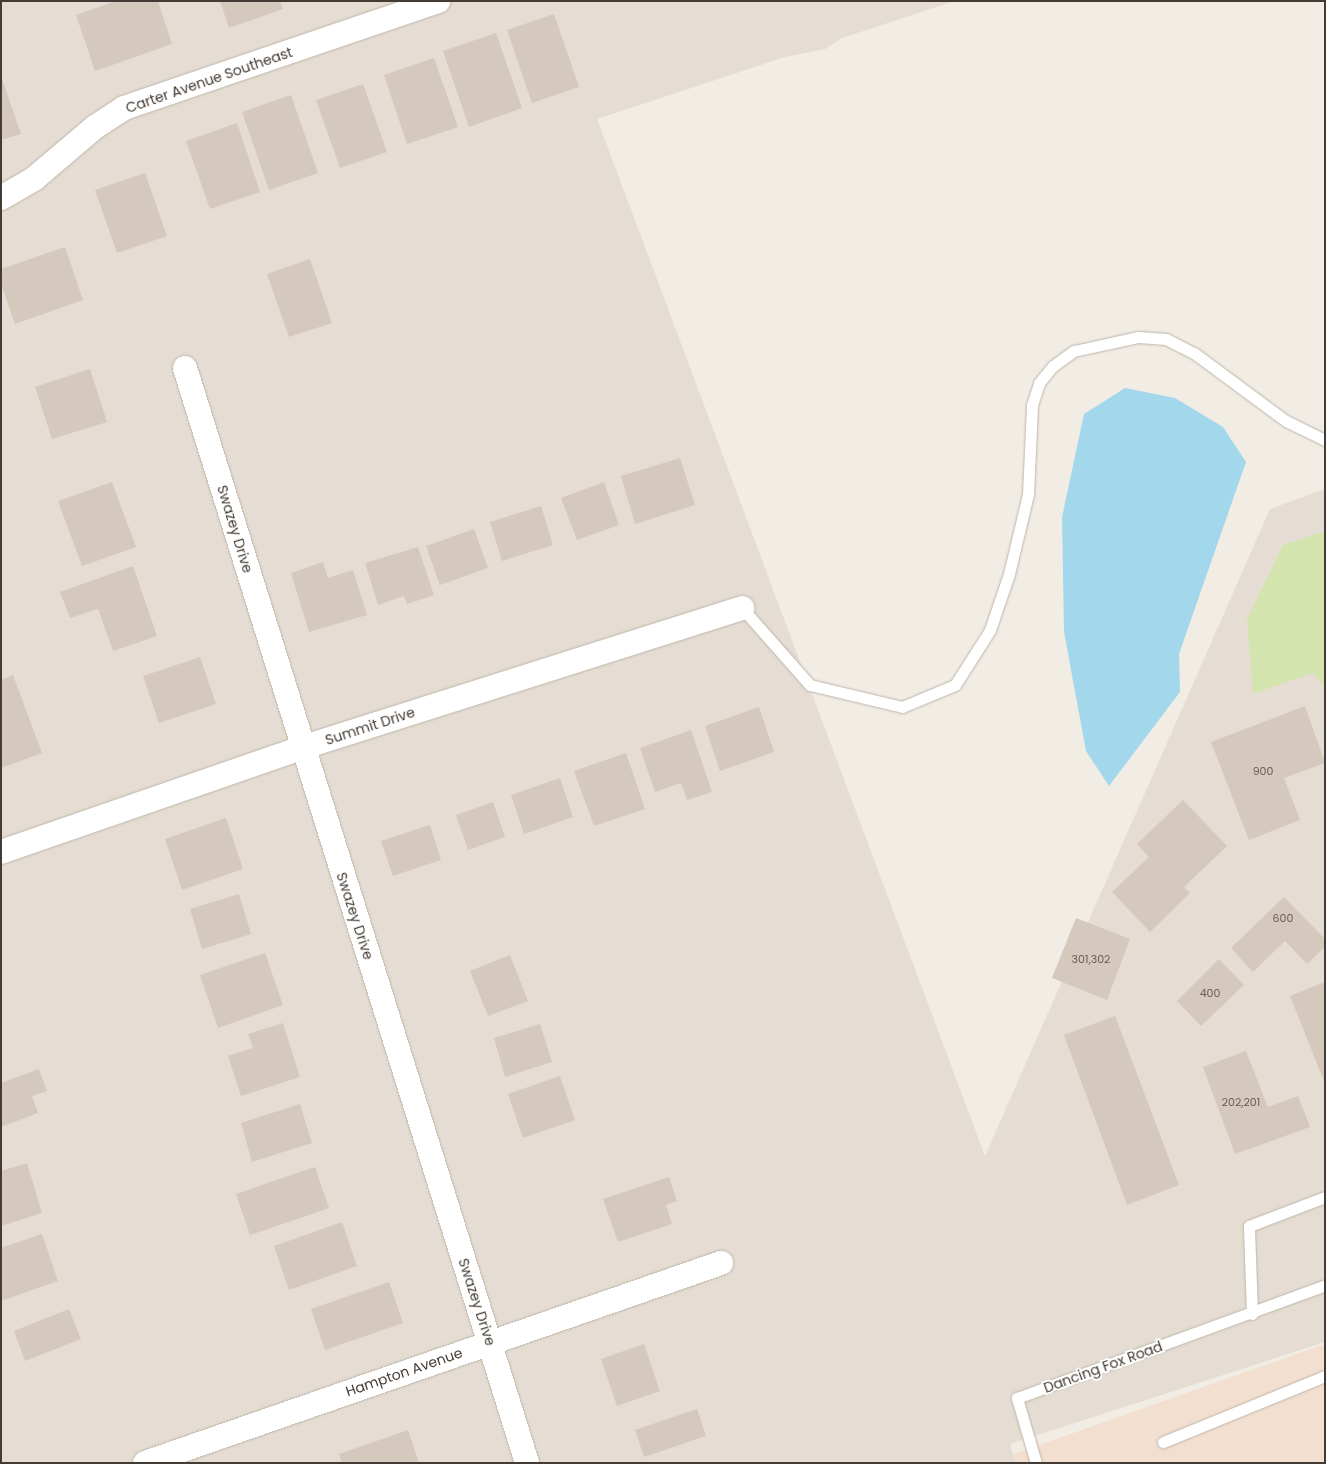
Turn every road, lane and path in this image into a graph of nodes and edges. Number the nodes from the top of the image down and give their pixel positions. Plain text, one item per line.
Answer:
1 (438, 1) edge
2 (1, 198) edge
3 (185, 368) dead end
4 (1325, 440) edge
5 (742, 608) joint
6 (301, 748) junction
7 (1, 852) edge
8 (1325, 1197) edge
9 (721, 1262) dead end
10 (1325, 1285) edge
11 (1252, 1314) junction
12 (490, 1342) junction
13 (1325, 1376) edge
14 (1163, 1442) dead end
15 (145, 1463) edge
16 (527, 1463) edge
17 (1036, 1463) edge

1 - 2 street, Carter Avenue Southeast
3 - 6 street, Swazey Drive
4 - 5 lane
5 - 6 street, Summit Drive
6 - 7 street, Summit Drive
6 - 12 street, Swazey Drive
8 - 11 lane
9 - 12 street, Hampton Avenue
10 - 11 lane, Dancing Fox Road
11 - 17 lane, Dancing Fox Road
12 - 15 street, Hampton Avenue
12 - 16 street, Swazey Drive
13 - 14 lane

